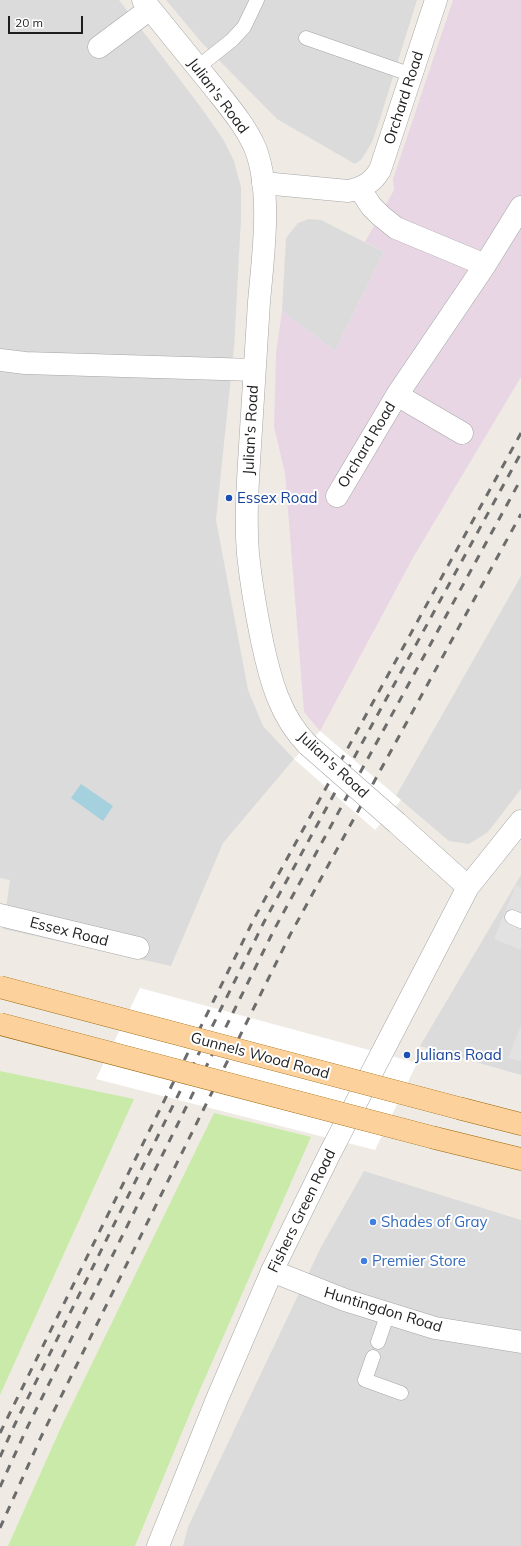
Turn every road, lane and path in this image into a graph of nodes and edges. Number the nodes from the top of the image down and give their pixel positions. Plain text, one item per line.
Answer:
1 (257, 0) edge
2 (436, 0) edge
3 (147, 4) edge
4 (306, 38) dead end
5 (99, 47) dead end
6 (198, 67) junction
7 (412, 75) junction
8 (263, 183) junction
9 (360, 188) junction
10 (521, 207) edge
11 (485, 265) junction
12 (0, 360) edge
13 (254, 370) junction
14 (397, 395) junction
15 (462, 433) dead end
16 (337, 496) dead end
17 (521, 821) edge
18 (468, 887) junction
19 (0, 915) edge
20 (138, 948) dead end
21 (0, 987) edge
22 (0, 1024) edge
23 (521, 1124) edge
24 (521, 1159) edge
25 (272, 1271) junction
26 (388, 1314) junction
27 (378, 1342) dead end
28 (521, 1342) edge
29 (373, 1357) dead end
30 (401, 1393) dead end
31 (158, 1546) edge

1 - 6 lane
2 - 7 street, Orchard Road
3 - 5 street
3 - 6 street, Julian's Road
4 - 7 lane
6 - 8 street, Julian's Road
7 - 9 street, Orchard Road
8 - 9 street
8 - 13 street, Julian's Road
9 - 11 street
10 - 11 street, Orchard Road
11 - 14 street, Orchard Road
12 - 13 street
13 - 18 street, Julian's Road, bridge
14 - 15 street, Orchard Road
14 - 16 street, Orchard Road
17 - 18 street, Fishers Green Road
18 - 25 street, Fishers Green Road
19 - 20 street, Essex Road
21 - 23 main road, Gunnels Wood Road, bridge
22 - 24 main road, bridge
25 - 26 street, Huntingdon Road
25 - 31 street, Fishers Green Road
26 - 27 lane
26 - 28 street, Huntingdon Road
29 - 30 lane

